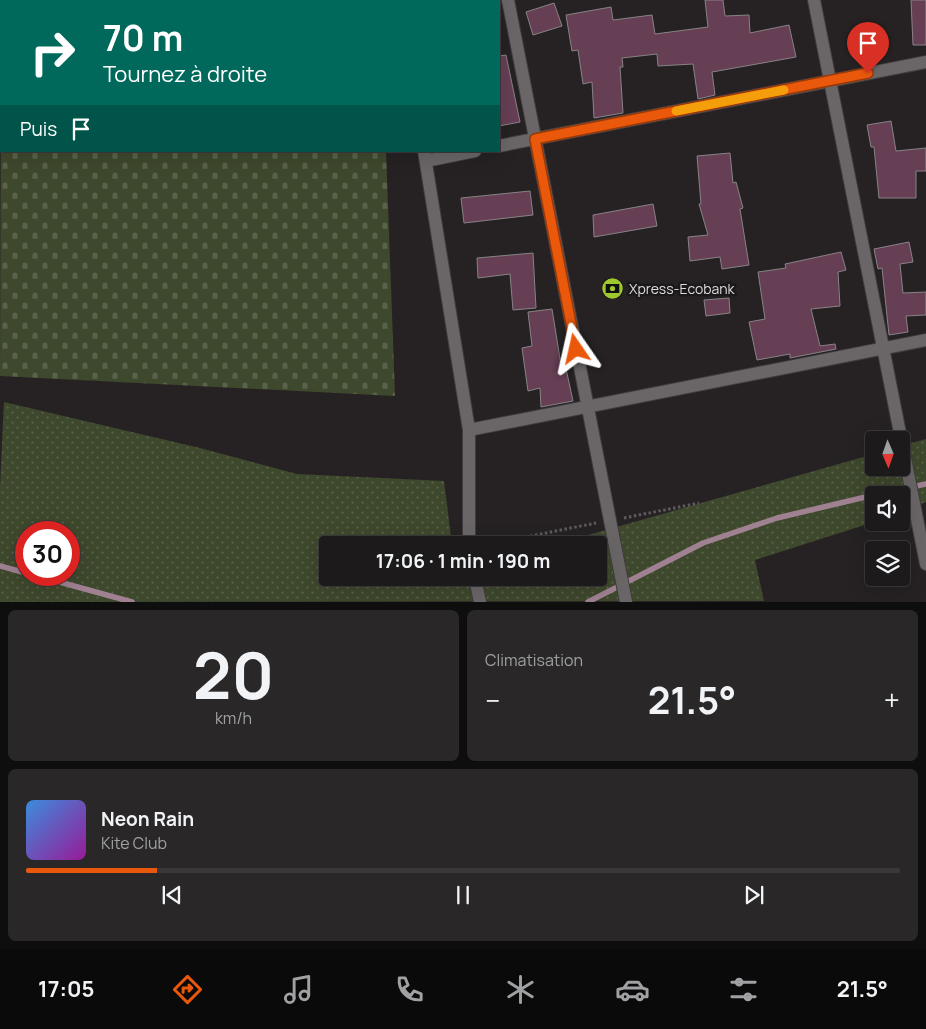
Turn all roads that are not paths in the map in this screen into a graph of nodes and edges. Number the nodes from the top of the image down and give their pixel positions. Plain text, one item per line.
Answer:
1 (508, 0) edge
2 (814, 0) edge
3 (926, 62) edge
4 (830, 81) junction
5 (535, 139) junction
6 (500, 146) edge
7 (465, 152) edge
8 (425, 156) edge
9 (926, 340) edge
10 (883, 349) junction
11 (587, 406) junction
12 (469, 430) junction
13 (469, 536) edge
14 (926, 564) edge
15 (477, 586) edge
16 (480, 602) edge
17 (626, 602) edge

1 - 5 street
2 - 4 street
3 - 4 street
4 - 5 street
4 - 10 street
5 - 6 street
5 - 11 street
7 - 8 street
8 - 12 street
9 - 10 street
10 - 11 street
10 - 14 street
11 - 12 street
11 - 17 street
12 - 13 street
15 - 16 street

